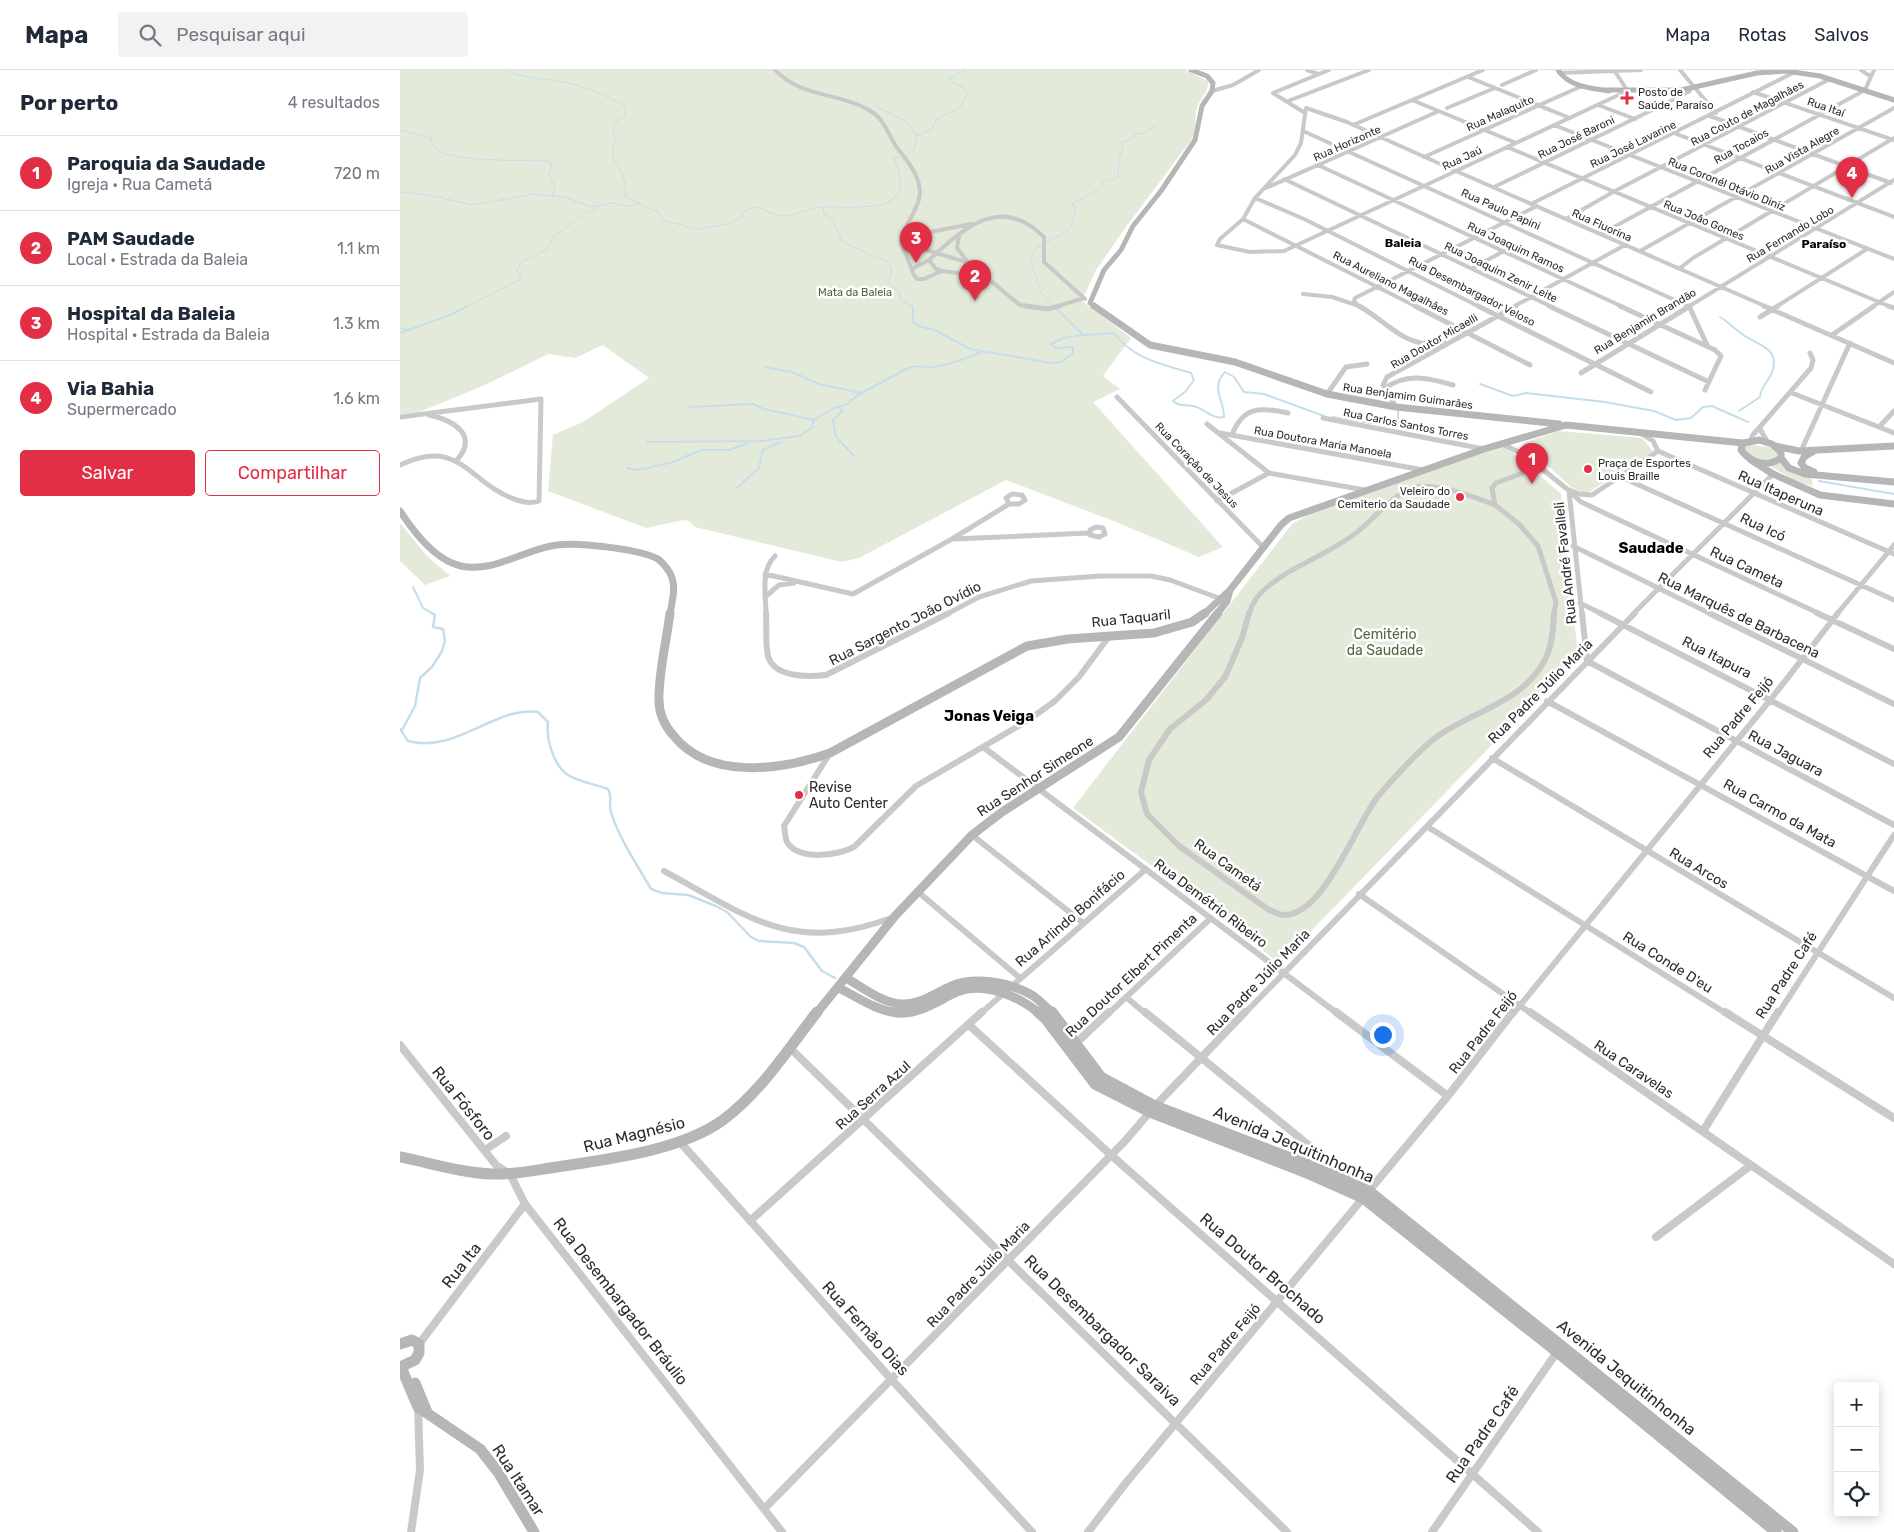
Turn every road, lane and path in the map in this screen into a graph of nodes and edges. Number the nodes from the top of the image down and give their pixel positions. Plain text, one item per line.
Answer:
1 (774, 70) edge
2 (1191, 70) edge
3 (1259, 70) edge
4 (1306, 70) edge
5 (1329, 70) edge
6 (1369, 70) edge
7 (1466, 70) edge
8 (1483, 70) edge
9 (1536, 70) edge
10 (1641, 70) edge
11 (1680, 70) edge
12 (1861, 70) edge
13 (1874, 70) edge
14 (1614, 71) edge
15 (1559, 72) edge
16 (1750, 72) edge
17 (1796, 72) edge
18 (1318, 74) junction
19 (1870, 76) junction
20 (1468, 77) junction
21 (1830, 79) junction
22 (1502, 85) dead end
23 (1582, 86) junction
24 (1495, 88) junction
25 (1696, 88) junction
26 (1690, 90) junction
27 (1865, 90) junction
28 (1212, 91) junction
29 (1626, 91) junction
30 (1753, 92) junction
31 (1412, 100) junction
32 (1894, 100) edge
33 (1288, 101) junction
34 (1785, 102) junction
35 (1598, 104) junction
36 (1539, 105) junction
37 (1447, 108) dead end
38 (1894, 108) edge
39 (1439, 111) junction
40 (1716, 112) junction
41 (1305, 113) junction
42 (1819, 114) junction
43 (1710, 116) junction
44 (1570, 118) junction
45 (1635, 119) junction
46 (1353, 125) junction
47 (1554, 125) junction
48 (1739, 127) junction
49 (1859, 128) junction
50 (1484, 130) junction
51 (1303, 132) junction
52 (1674, 133) junction
53 (1381, 137) junction
54 (1894, 139) edge
55 (1591, 140) junction
56 (1772, 140) junction
57 (1516, 143) junction
58 (1705, 145) junction
59 (1507, 147) junction
60 (1350, 151) junction
61 (1628, 154) junction
62 (1811, 154) junction
63 (1424, 157) junction
64 (1739, 158) junction
65 (1543, 162) junction
66 (1318, 165) junction
67 (1847, 167) junction
68 (1663, 168) junction
69 (1456, 171) junction
70 (1779, 173) junction
71 (1582, 179) junction
72 (1284, 180) junction
73 (1697, 181) junction
74 (1893, 182) edge
75 (1425, 185) junction
76 (1494, 187) junction
77 (1814, 187) junction
78 (1262, 190) junction
79 (1613, 192) junction
80 (1738, 197) junction
81 (1255, 198) junction
82 (1395, 199) junction
83 (1858, 203) junction
84 (1531, 204) junction
85 (1537, 206) junction
86 (1650, 207) junction
87 (1774, 212) junction
88 (1360, 215) junction
89 (1894, 216) edge
90 (1566, 219) junction
91 (1243, 220) junction
92 (1506, 221) junction
93 (1688, 223) junction
94 (973, 224) junction
95 (1816, 228) junction
96 (905, 230) junction
97 (1326, 231) junction
98 (960, 234) junction
99 (1601, 234) junction
100 (1475, 237) junction
101 (1727, 240) junction
102 (901, 242) junction
103 (1297, 245) junction
104 (1625, 245) junction
105 (1867, 249) junction
106 (1504, 251) junction
107 (1640, 251) junction
108 (935, 254) junction
109 (1443, 254) junction
110 (1769, 257) junction
111 (929, 260) junction
112 (1894, 260) edge
113 (1594, 261) junction
114 (969, 263) junction
115 (1472, 268) junction
116 (1680, 268) junction
117 (912, 269) junction
118 (942, 271) junction
119 (1409, 271) junction
120 (985, 276) junction
121 (1563, 279) junction
122 (1823, 279) junction
123 (1378, 286) junction
124 (1720, 287) junction
125 (1894, 292) edge
126 (1303, 294) dead end
127 (1530, 297) junction
128 (1087, 301) junction
129 (1880, 302) junction
130 (1357, 304) junction
131 (1690, 306) junction
132 (1894, 308) edge
133 (1772, 310) junction
134 (1496, 315) junction
135 (1760, 317) dead end
136 (1660, 324) junction
137 (1467, 332) junction
138 (1832, 335) junction
139 (1453, 340) junction
140 (1627, 343) junction
141 (1850, 343) junction
142 (1707, 346) junction
143 (1810, 353) dead end
144 (1894, 363) edge
145 (1367, 364) dead end
146 (1594, 364) junction
147 (1530, 365) dead end
148 (1581, 373) dead end
149 (1709, 382) junction
150 (1453, 385) dead end
151 (1384, 388) junction
152 (1705, 390) dead end
153 (1651, 392) dead end
154 (1792, 393) junction
155 (1327, 394) junction
156 (1117, 397) dead end
157 (1821, 404) junction
158 (1396, 407) junction
159 (1894, 411) edge
160 (1288, 413) dead end
161 (421, 414) junction
162 (400, 417) edge
163 (1323, 418) dead end
164 (1535, 421) junction
165 (1208, 424) dead end
166 (1566, 425) junction
167 (1878, 427) junction
168 (1760, 429) junction
169 (1544, 430) junction
170 (1635, 431) junction
171 (1220, 433) junction
172 (1894, 433) edge
173 (1664, 434) junction
174 (1232, 435) junction
175 (1521, 437) junction
176 (1751, 440) junction
177 (1720, 441) junction
178 (1653, 442) junction
179 (1743, 443) junction
180 (1500, 444) junction
181 (1772, 444) junction
182 (1894, 446) edge
183 (1484, 449) junction
184 (1520, 450) junction
185 (1817, 450) junction
186 (1658, 451) junction
187 (1800, 451) junction
188 (1743, 454) junction
189 (1781, 457) junction
190 (457, 460) junction
191 (1750, 460) junction
192 (400, 465) edge
193 (1539, 467) junction
194 (1423, 470) junction
195 (1269, 473) junction
196 (1773, 474) junction
197 (1621, 477) junction
198 (1834, 477) junction
199 (1894, 482) edge
200 (1365, 490) junction
201 (1569, 492) junction
202 (1753, 493) junction
203 (1592, 495) junction
204 (1218, 501) junction
205 (1009, 504) dead end
206 (1894, 504) edge
207 (1495, 505) junction
208 (1591, 506) junction
209 (400, 511) edge
210 (1724, 522) junction
211 (1089, 533) dead end
212 (952, 539) junction
213 (1894, 545) edge
214 (1573, 546) junction
215 (1263, 547) junction
216 (1891, 553) edge
217 (1692, 554) junction
218 (774, 556) dead end
219 (765, 574) junction
220 (801, 583) junction
221 (1861, 585) junction
222 (1660, 588) junction
223 (765, 597) junction
224 (1223, 599) junction
225 (1894, 600) edge
226 (1580, 603) junction
227 (1832, 620) junction
228 (1624, 624) junction
229 (1110, 635) junction
230 (1894, 649) edge
231 (1801, 658) junction
232 (1587, 662) junction
233 (1772, 699) junction
234 (1548, 701) junction
235 (1894, 704) edge
236 (1736, 740) junction
237 (984, 747) junction
238 (830, 753) junction
239 (1492, 758) junction
240 (1894, 764) edge
241 (1700, 783) junction
242 (1037, 788) junction
243 (1894, 825) edge
244 (1428, 827) junction
245 (972, 835) junction
246 (1894, 835) edge
247 (1645, 850) junction
248 (1146, 869) junction
249 (664, 871) dead end
250 (1868, 876) junction
251 (917, 891) junction
252 (1894, 891) edge
253 (1359, 894) junction
254 (895, 916) junction
255 (1210, 918) junction
256 (1082, 922) junction
257 (1585, 924) junction
258 (1816, 953) junction
259 (1283, 974) junction
260 (846, 978) junction
261 (1020, 978) junction
262 (839, 988) junction
263 (1008, 990) junction
264 (1126, 997) junction
265 (1894, 998) edge
266 (1519, 1006) junction
267 (969, 1025) junction
268 (1764, 1036) junction
269 (400, 1045) edge
270 (1072, 1046) junction
271 (789, 1047) junction
272 (1201, 1059) junction
273 (1448, 1096) junction
274 (1153, 1109) junction
275 (1894, 1118) edge
276 (863, 1121) junction
277 (1703, 1131) junction
278 (506, 1136) dead end
279 (680, 1142) junction
280 (485, 1150) junction
281 (1313, 1150) junction
282 (1111, 1155) junction
283 (400, 1158) edge
284 (1750, 1166) junction
285 (1308, 1169) junction
286 (510, 1174) junction
287 (1364, 1192) junction
288 (525, 1204) junction
289 (750, 1221) junction
290 (1656, 1237) dead end
291 (1010, 1260) junction
292 (1894, 1264) edge
293 (1277, 1301) junction
294 (401, 1342) edge
295 (419, 1344) junction
296 (1557, 1352) junction
297 (404, 1366) edge
298 (892, 1380) junction
299 (423, 1410) junction
300 (1176, 1423) junction
301 (1704, 1467) junction
302 (1473, 1474) junction
303 (764, 1509) junction
304 (1784, 1531) edge
305 (411, 1532) edge
306 (534, 1532) edge
307 (782, 1532) edge
308 (1032, 1532) edge
309 (1088, 1532) edge
310 (1287, 1532) edge
311 (1432, 1532) edge
312 (1538, 1532) edge

1 - 96 street
2 - 28 street
3 - 28 street
4 - 18 street
5 - 18 street
6 - 33 street
7 - 20 street
8 - 20 street
9 - 22 street
10 - 14 street
11 - 25 street
12 - 19 street
13 - 19 street
14 - 15 street
14 - 29 street
15 - 23 street
16 - 17 street
16 - 25 street
17 - 21 street
17 - 30 street, Rua José Lavarine
18 - 33 street
19 - 27 street
20 - 24 street
20 - 31 street
21 - 27 street
21 - 34 street, Rua Couto de Magalhães
23 - 29 street
23 - 36 street, Rua Malaquito
24 - 36 street
24 - 37 street
25 - 26 street
25 - 40 street
26 - 29 street
26 - 45 street, Rua José Baroni
27 - 32 street
27 - 42 street, Rua Tocaios
28 - 128 street
29 - 35 street, Rua Jaú
30 - 34 street, Rua Itaí
30 - 40 street, Rua José Lavarine
31 - 39 street
31 - 46 street
33 - 41 street
34 - 42 street, Rua Itaí
34 - 48 street, Rua Couto de Magalhães
35 - 44 street, Rua Jaú
35 - 45 street
36 - 44 street
36 - 50 street, Rua Malaquito
38 - 49 street, Rua Vista Alegre
39 - 50 street
39 - 53 street, Rua Horizonte
40 - 43 street, Rua José Lavarine
41 - 46 street, Rua Fluorina
41 - 51 street
42 - 49 street, Rua Itaí
42 - 56 street, Rua Tocaios
43 - 48 street
43 - 52 street, Rua José Lavarine
44 - 47 street, Rua Jaú
45 - 55 street, Rua José Baroni
46 - 53 street, Rua Fluorina
47 - 55 street, Rua Coronél Otávio Diniz
47 - 57 street, Rua Jaú
48 - 56 street
48 - 58 street, Rua Couto de Magalhães
49 - 54 street, Rua Itaí
49 - 62 street, Rua Vista Alegre
50 - 57 street
50 - 63 street, Rua Malaquito
51 - 60 street, Rua Paulo Papini
51 - 78 street
52 - 58 street
52 - 61 street, Rua José Lavarine
53 - 60 street, Rua Horizonte
53 - 63 street, Rua Fluorina
54 - 67 street
55 - 61 street, Rua Coronél Otávio Diniz
55 - 65 street, Rua José Baroni
56 - 62 street
56 - 64 street, Rua Tocaios
57 - 59 street, Rua Jaú
58 - 64 street
58 - 68 street, Rua Couto de Magalhães
59 - 65 street, Rua João Gomes
59 - 69 street, Rua Jaú
60 - 66 street, Rua Horizonte
60 - 75 street, Rua Paulo Papini
61 - 68 street, Rua Coronél Otávio Diniz
61 - 71 street, Rua José Lavarine
62 - 67 street
62 - 70 street, Rua Vista Alegre
63 - 69 street, Rua Fluorina
64 - 70 street
64 - 73 street, Rua Tocaios
65 - 71 street, Rua João Gomes
65 - 76 street, Rua José Baroni
66 - 72 street, Rua Horizonte
66 - 82 street, Rua Joaquim Ramos
67 - 74 street
67 - 77 street
68 - 73 street, Rua Coronél Otávio Diniz
68 - 79 street, Rua Couto de Magalhães
69 - 75 street, Rua Jaú
69 - 76 street, Rua Fluorina
70 - 77 street
70 - 80 street, Rua Vista Alegre
71 - 79 street, Rua João Gomes
71 - 84 street, Rua José Lavarine
72 - 78 street, Rua Horizonte
72 - 88 street, Rua Joaquim Zenir Leite
73 - 80 street, Rua Coronél Otávio Diniz
73 - 86 street, Rua Tocaios
74 - 83 street, Rua Fernando Lobo
75 - 82 street, Rua Jaú
75 - 92 street, Rua Paulo Papini
76 - 84 street, Rua Fluorina
77 - 83 street
77 - 87 street
78 - 81 street
79 - 86 street, Rua João Gomes
79 - 90 street, Rua Couto de Magalhães
80 - 87 street, Rua Coronél Otávio Diniz
80 - 93 street, Rua Vista Alegre
81 - 91 street
81 - 97 street, Rua Desembargador Veloso
82 - 88 street, Rua Jaú
82 - 100 street, Rua Joaquim Ramos
83 - 89 street
83 - 95 street, Rua Fernando Lobo
84 - 85 street, Rua Fluorina
85 - 90 street, Rua Fluorina
85 - 92 street
86 - 93 street, Rua João Gomes
86 - 99 street, Rua Tocaios
87 - 95 street, Rua Coronél Otávio Diniz
87 - 101 street
88 - 97 street, Rua Jaú
88 - 109 street, Rua Joaquim Zenir Leite
90 - 99 street, Rua Fluorina
91 - 103 street, Rua Aureliano Magalhães
91 - 103 street, Rua Jaú
92 - 100 street
92 - 113 street, Rua Paulo Papini
93 - 101 street, Rua João Gomes
93 - 107 street, Rua Vista Alegre
94 - 96 street
94 - 98 street
94 - 128 street
95 - 105 street, Rua Coronél Otávio Diniz
95 - 110 street, Rua Fernando Lobo
96 - 102 street
97 - 103 street, Rua Jaú
97 - 119 street, Rua Desembargador Veloso
98 - 108 street
98 - 114 street
99 - 104 street, Rua Fluorina
100 - 106 street, Rua Joaquim Ramos
100 - 109 street
101 - 110 street, Rua João Gomes
101 - 116 street
102 - 108 street
102 - 117 street
103 - 123 street, Rua Aureliano Magalhães
104 - 107 street, Rua Fluorina
104 - 113 street, Rua Doutor Micaelli
105 - 112 street, Rua Coronél Otávio Diniz
105 - 122 street
106 - 115 street
106 - 121 street, Rua Joaquim Ramos
107 - 116 street, Rua Fluorina
108 - 111 street
108 - 114 street
109 - 115 street, Rua Joaquim Zenir Leite
109 - 119 street
110 - 122 street, Rua João Gomes
110 - 124 street, Rua Fernando Lobo
111 - 117 street
111 - 118 street
113 - 121 street, Rua Doutor Micaelli
113 - 131 street, Rua Paulo Papini
114 - 120 street
115 - 127 street, Rua Joaquim Zenir Leite
116 - 124 street, Rua Fluorina
117 - 118 street
118 - 120 street
119 - 123 street
119 - 134 street, Rua Desembargador Veloso
120 - 128 street
121 - 127 street, Rua Doutor Micaelli
121 - 136 street, Rua Joaquim Ramos
122 - 129 street, Rua João Gomes
122 - 133 street
123 - 130 street
123 - 137 street, Rua Aureliano Magalhães
124 - 131 street, Rua Benjamin Brandão
124 - 133 street, Rua Fluorina
125 - 129 street
126 - 130 street
127 - 134 street, Rua Doutor Micaelli
127 - 140 street, Rua Joaquim Zenir Leite
128 - 155 street, Rua Benjamim Guimarães
129 - 132 street, Rua João Gomes
129 - 138 street
130 - 139 street
131 - 136 street, Rua Benjamin Brandão
131 - 142 street
133 - 135 street
133 - 138 street, Rua Fluorina
134 - 137 street, Rua Doutor Micaelli
134 - 146 street, Rua Desembargador Veloso
136 - 140 street, Rua Benjamin Brandão
136 - 142 street, Rua Joaquim Ramos
137 - 139 street, Rua Doutor Micaelli
137 - 147 street, Rua Aureliano Magalhães
138 - 141 street, Rua Fluorina
139 - 151 street, Rua Doutor Micaelli
140 - 146 street, Rua Benjamin Brandão
140 - 149 street, Rua Joaquim Zenir Leite
141 - 144 street, Rua Fluorina
141 - 157 street
142 - 149 street
143 - 154 street
145 - 155 street
146 - 148 street, Rua Benjamin Brandão
146 - 153 street, Rua Desembargador Veloso
149 - 152 street
150 - 151 street
151 - 158 street, Rua Doutor Micaelli
154 - 157 street
154 - 168 street
155 - 158 street, Rua Benjamim Guimarães
156 - 204 street, Rua Coração de Jesus
157 - 167 street
157 - 187 street
158 - 164 street, Rua Benjamim Guimarães
159 - 167 street
160 - 174 street
161 - 162 street
161 - 190 street
161 - 190 street
163 - 183 street, Rua Carlos Santos Torres
164 - 166 street, Rua Benjamim Guimarães
164 - 169 street
165 - 171 street
166 - 169 street
166 - 170 street, Rua Benjamim Guimarães
167 - 172 street
168 - 176 street
168 - 181 street
169 - 175 street
170 - 173 street, Rua Benjamim Guimarães
170 - 178 street
171 - 174 street, Rua Doutora Maria Manoela
171 - 195 street
173 - 177 street, Rua Benjamim Guimarães
173 - 178 street
174 - 194 street, Rua Doutora Maria Manoela
175 - 180 street
175 - 184 street
176 - 179 street
176 - 181 street
177 - 179 street, Rua Benjamim Guimarães
177 - 188 street
178 - 186 street
179 - 188 street
180 - 183 street
180 - 184 street
181 - 187 street
181 - 189 street
182 - 185 street
183 - 194 street
184 - 193 street, Rua Cameta
185 - 187 street
185 - 198 street
186 - 197 street
186 - 202 street, Rua Itaperuna
187 - 189 street
188 - 191 street
189 - 191 street
189 - 198 street
190 - 192 street
191 - 196 street
193 - 201 street, Rua Cameta
193 - 207 street
194 - 200 street
195 - 200 street
195 - 204 street
196 - 202 street, Rua Padre Júlio Maria
196 - 206 street
197 - 203 street
197 - 210 street, Rua Icó
198 - 199 street
200 - 215 street
201 - 203 street
201 - 208 street, Rua Cameta
201 - 214 street, Rua André Favalleli
202 - 210 street, Rua Padre Júlio Maria
202 - 216 street, Rua Itaperuna
203 - 208 street
204 - 215 street, Rua Coração de Jesus
205 - 212 street
207 - 207 street, Rua Cametá
208 - 217 street, Rua Cameta
209 - 238 street, Rua Taquaril
210 - 217 street, Rua Padre Júlio Maria
210 - 221 street, Rua Icó
211 - 212 street
212 - 220 street
213 - 216 street, Rua Padre Feijó
214 - 222 street, Rua Marquês de Barbacena
214 - 226 street, Rua André Favalleli
215 - 224 street, Rua Senhor Simeone
216 - 221 street, Rua Padre Feijó
217 - 222 street, Rua Padre Júlio Maria
217 - 227 street, Rua Cameta
218 - 219 street
219 - 220 street
219 - 223 street, Rua Sargento João Ovídio
220 - 223 street
221 - 225 street, Rua Icó
221 - 227 street, Rua Padre Feijó
222 - 228 street, Rua Padre Júlio Maria
222 - 231 street, Rua Marquês de Barbacena
223 - 224 street, Rua Sargento João Ovídio
224 - 229 street, Rua Taquaril
224 - 242 street, Rua Senhor Simeone
226 - 228 street, Rua Itapura
226 - 232 street, Rua André Favalleli
227 - 230 street, Rua Cameta
227 - 231 street, Rua Padre Feijó
228 - 232 street, Rua Padre Júlio Maria
228 - 233 street, Rua Itapura
229 - 237 street
229 - 238 street, Rua Taquaril
231 - 233 street, Rua Padre Feijó
231 - 235 street, Rua Marquês de Barbacena
232 - 234 street, Rua Padre Júlio Maria
232 - 236 street, Rua Jaguara
233 - 236 street, Rua Padre Feijó
233 - 240 street, Rua Itapura
234 - 239 street, Rua Padre Júlio Maria
234 - 241 street, Rua Carmo da Mata
236 - 241 street, Rua Padre Feijó
236 - 243 street, Rua Jaguara
237 - 238 street
237 - 242 street, Rua Demétrio Ribeiro
239 - 244 street, Rua Padre Júlio Maria
239 - 247 street, Rua Arcos
241 - 247 street, Rua Padre Feijó
241 - 250 street, Rua Carmo da Mata
242 - 245 street, Rua Senhor Simeone
242 - 248 street, Rua Demétrio Ribeiro
244 - 253 street, Rua Padre Júlio Maria
244 - 257 street, Rua Conde D'eu
245 - 251 street, Rua Senhor Simeone
245 - 256 street
246 - 250 street, Rua Padre Café
247 - 257 street, Rua Padre Feijó
247 - 258 street, Rua Arcos
248 - 255 street, Rua Demétrio Ribeiro
248 - 256 street, Rua Arlindo Bonifácio
249 - 254 street
250 - 252 street, Rua Carmo da Mata
250 - 258 street, Rua Padre Café
251 - 254 street, Rua Senhor Simeone
251 - 261 street
253 - 259 street, Rua Padre Júlio Maria
253 - 266 street, Rua Caravelas
254 - 260 street, Rua Senhor Simeone
255 - 259 street, Rua Demétrio Ribeiro
255 - 264 street, Rua Doutor Elbert Pimenta
256 - 261 street, Rua Arlindo Bonifácio
257 - 266 street, Rua Padre Feijó
257 - 268 street, Rua Conde D'eu
258 - 265 street, Rua Arcos
258 - 268 street, Rua Padre Café
259 - 272 street, Rua Padre Júlio Maria
259 - 273 street, Rua Demétrio Ribeiro
260 - 262 street, Rua Magnésio
260 - 263 street, Avenida Jequitinhonha
261 - 263 street, Rua Arlindo Bonifácio
262 - 263 street, Avenida Jequitinhonha
262 - 271 street, Rua Magnésio
263 - 267 street, Rua Serra Azul
263 - 270 street, Avenida Jequitinhonha
264 - 270 street, Rua Doutor Elbert Pimenta
264 - 272 street
266 - 273 street, Rua Padre Feijó
266 - 277 street, Rua Caravelas
267 - 276 street, Rua Serra Azul
267 - 282 street, Rua Doutor Brochado
268 - 275 street, Rua Conde D'eu
268 - 277 street, Rua Padre Café
269 - 280 street, Rua Fósforo
270 - 274 street, Avenida Jequitinhonha
271 - 276 street, Rua Desembargador Saraiva
271 - 279 street, Rua Magnésio
272 - 274 street, Rua Padre Júlio Maria
272 - 281 street
273 - 287 street, Rua Padre Feijó
274 - 282 street, Rua Padre Júlio Maria
274 - 285 street, Avenida Jequitinhonha
276 - 289 street, Rua Serra Azul
276 - 291 street, Rua Desembargador Saraiva
277 - 284 street, Rua Caravelas
278 - 280 street
279 - 286 street, Rua Magnésio
279 - 289 street, Rua Fernão Dias
280 - 286 street, Rua Fósforo
281 - 285 street
281 - 287 street
282 - 291 street, Rua Padre Júlio Maria
282 - 293 street, Rua Doutor Brochado
283 - 286 street
284 - 290 street
284 - 292 street, Rua Caravelas
285 - 287 street, Avenida Jequitinhonha
286 - 288 street, Rua Desembargador Bráulio
287 - 293 street, Rua Padre Feijó
287 - 296 street, Avenida Jequitinhonha
287 - 301 street, Avenida Jequitinhonha
288 - 295 street, Rua Ita
288 - 303 street, Rua Desembargador Bráulio
289 - 298 street, Rua Fernão Dias
291 - 298 street, Rua Padre Júlio Maria
291 - 300 street, Rua Desembargador Saraiva
293 - 300 street, Rua Padre Feijó
293 - 302 street, Rua Doutor Brochado
294 - 295 street
295 - 297 street
296 - 301 street, Avenida Jequitinhonha
296 - 302 street, Rua Padre Café
297 - 299 street
298 - 303 street, Rua Padre Júlio Maria
298 - 308 street, Rua Fernão Dias
299 - 305 street
299 - 306 street, Rua Itamar
300 - 309 street, Rua Padre Feijó
300 - 310 street, Rua Desembargador Saraiva
301 - 304 street, Avenida Jequitinhonha
302 - 311 street, Rua Padre Café
302 - 312 street, Rua Doutor Brochado
303 - 307 street, Rua Desembargador Bráulio

